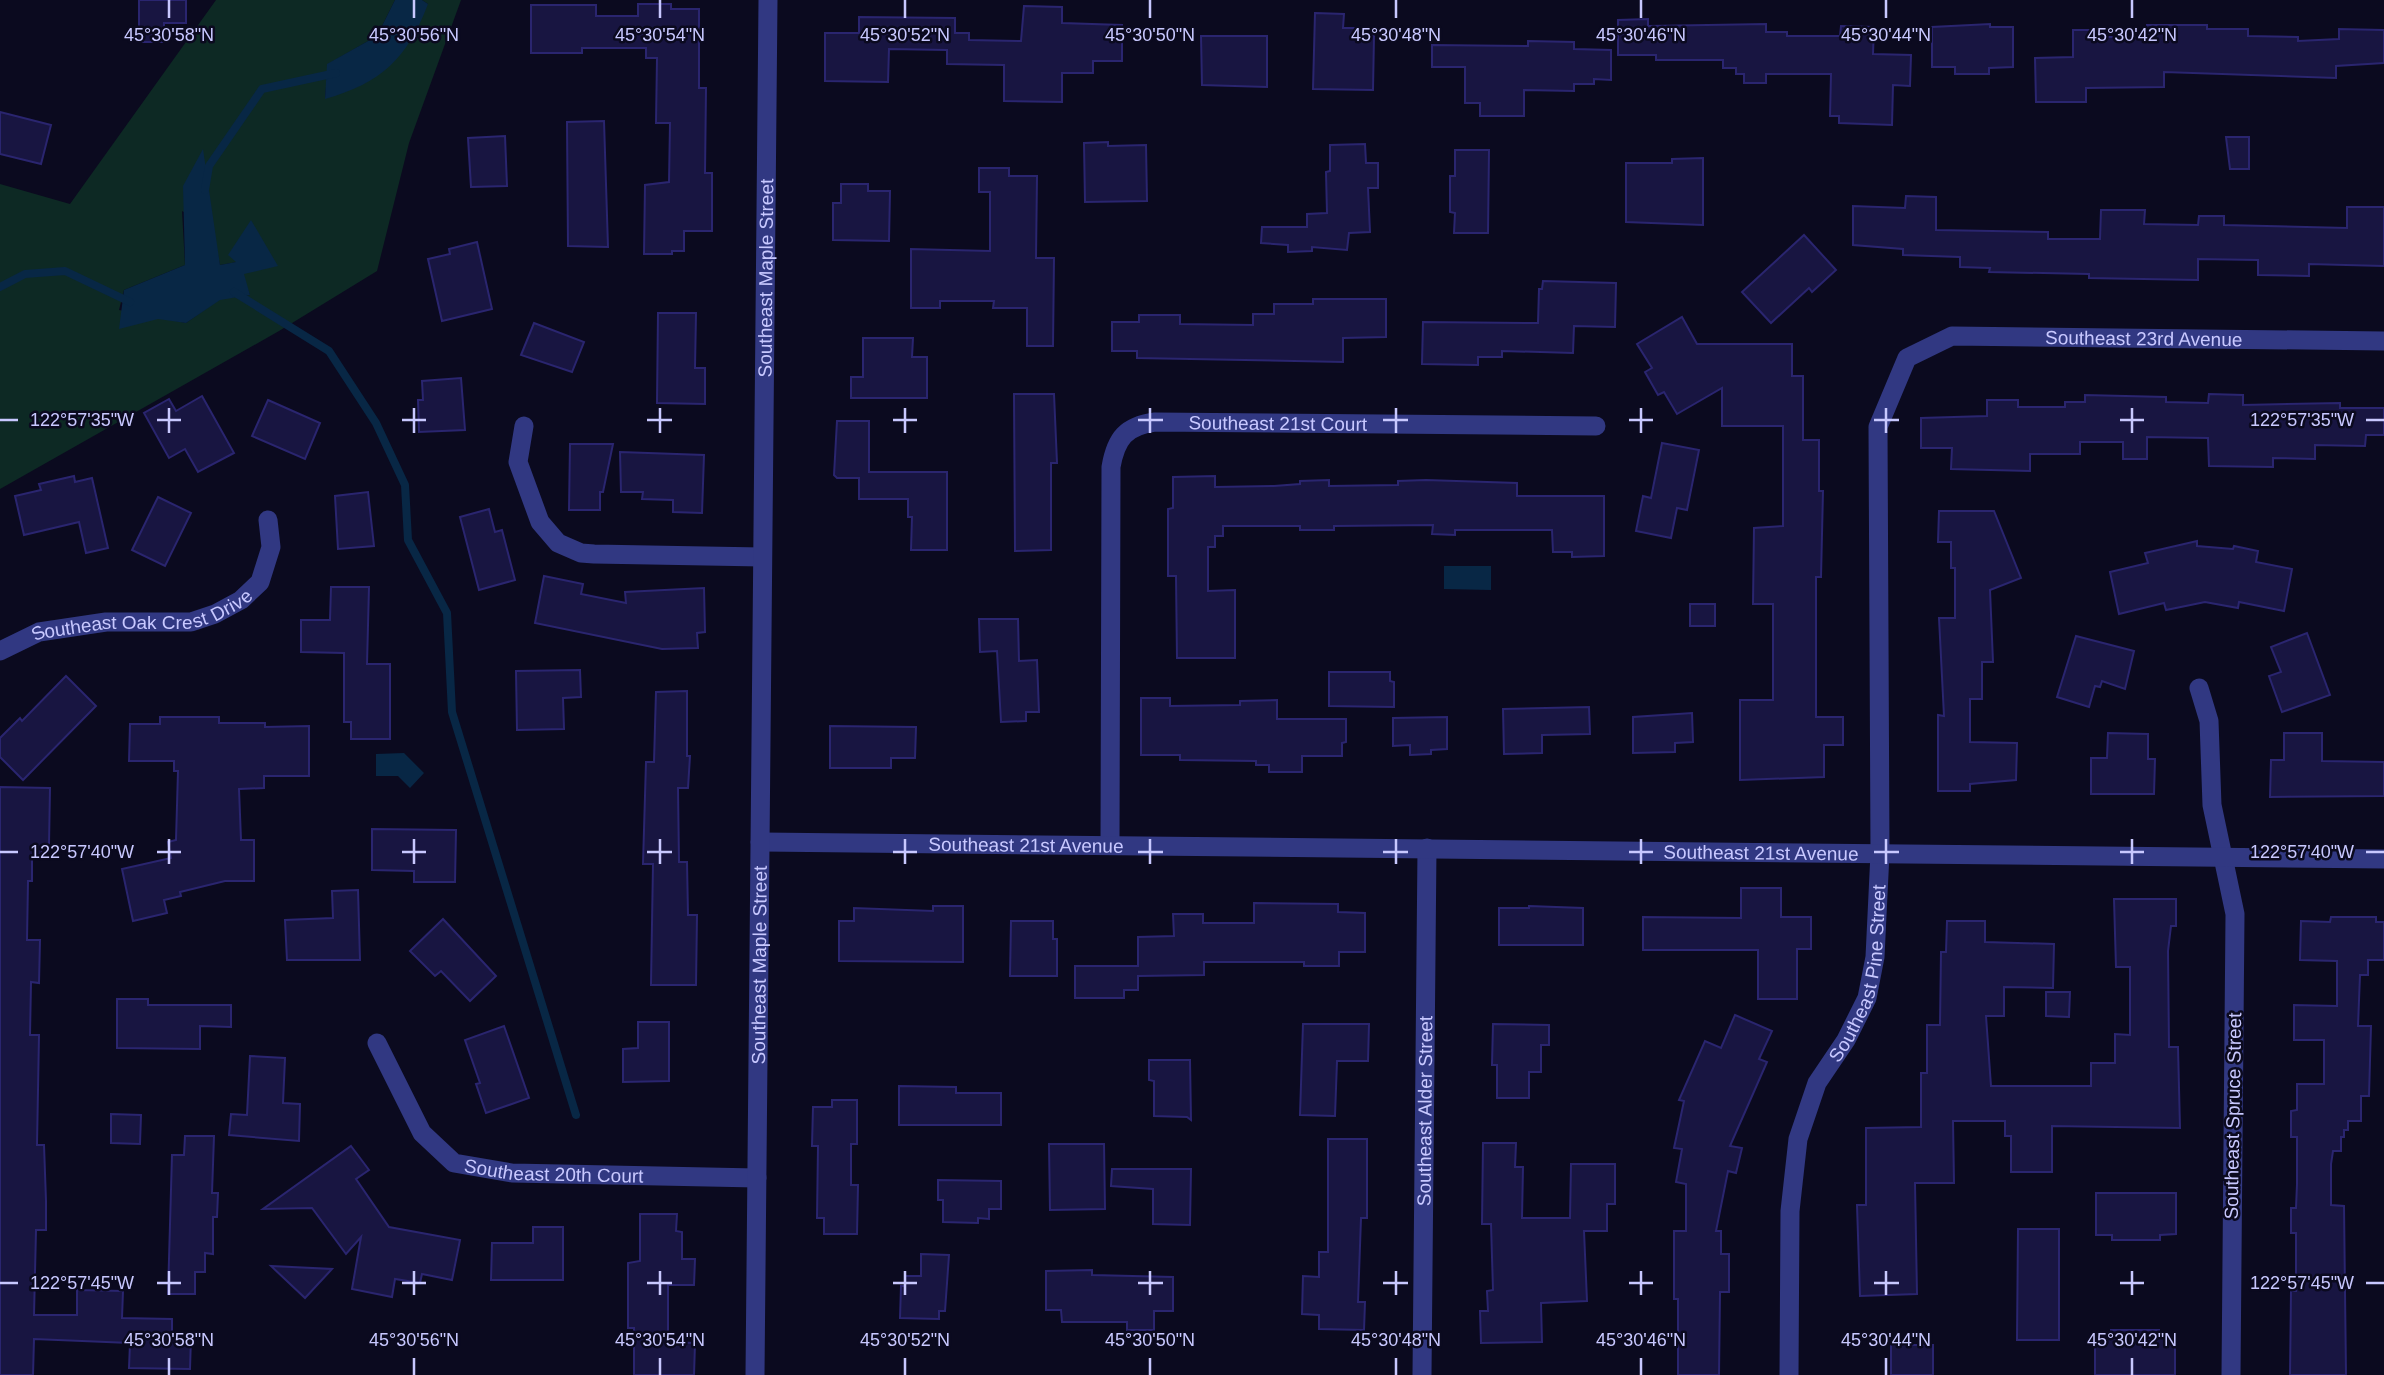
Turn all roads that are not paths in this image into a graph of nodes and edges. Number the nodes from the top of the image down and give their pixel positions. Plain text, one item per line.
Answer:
1 (768, 0) edge
2 (2384, 341) edge
3 (1907, 358) joint
4 (524, 426) dead end
5 (1596, 426) dead end
6 (268, 520) dead end
7 (762, 557) junction
8 (0, 651) edge
9 (2199, 688) dead end
10 (760, 842) junction
11 (1110, 844) junction
12 (1427, 848) junction
13 (1880, 853) junction
14 (2225, 857) junction
15 (2384, 859) edge
16 (377, 1043) dead end
17 (757, 1178) junction
18 (755, 1375) edge
19 (1422, 1375) edge
20 (1789, 1375) edge
21 (2231, 1375) edge

1 - 7 street, Southeast Maple Street
2 - 3 street, Southeast 23rd Avenue
3 - 13 street, Southeast Pine Street
4 - 7 street
5 - 11 street, Southeast 21st Court
6 - 8 street, Southeast Oak Crest Drive
7 - 10 street, Southeast Maple Street
9 - 14 street, Southeast Spruce Street
10 - 11 street, Southeast 21st Avenue
10 - 17 street, Southeast Maple Street
11 - 12 street, Southeast 21st Avenue
12 - 13 street, Southeast 21st Avenue
12 - 19 street, Southeast Alder Street
13 - 14 street, Southeast 21st Avenue
13 - 20 street, Southeast Pine Street
14 - 15 street, Southeast 21st Avenue
14 - 21 street, Southeast Spruce Street
16 - 17 street, Southeast 20th Court
17 - 18 street, Southeast Maple Street

